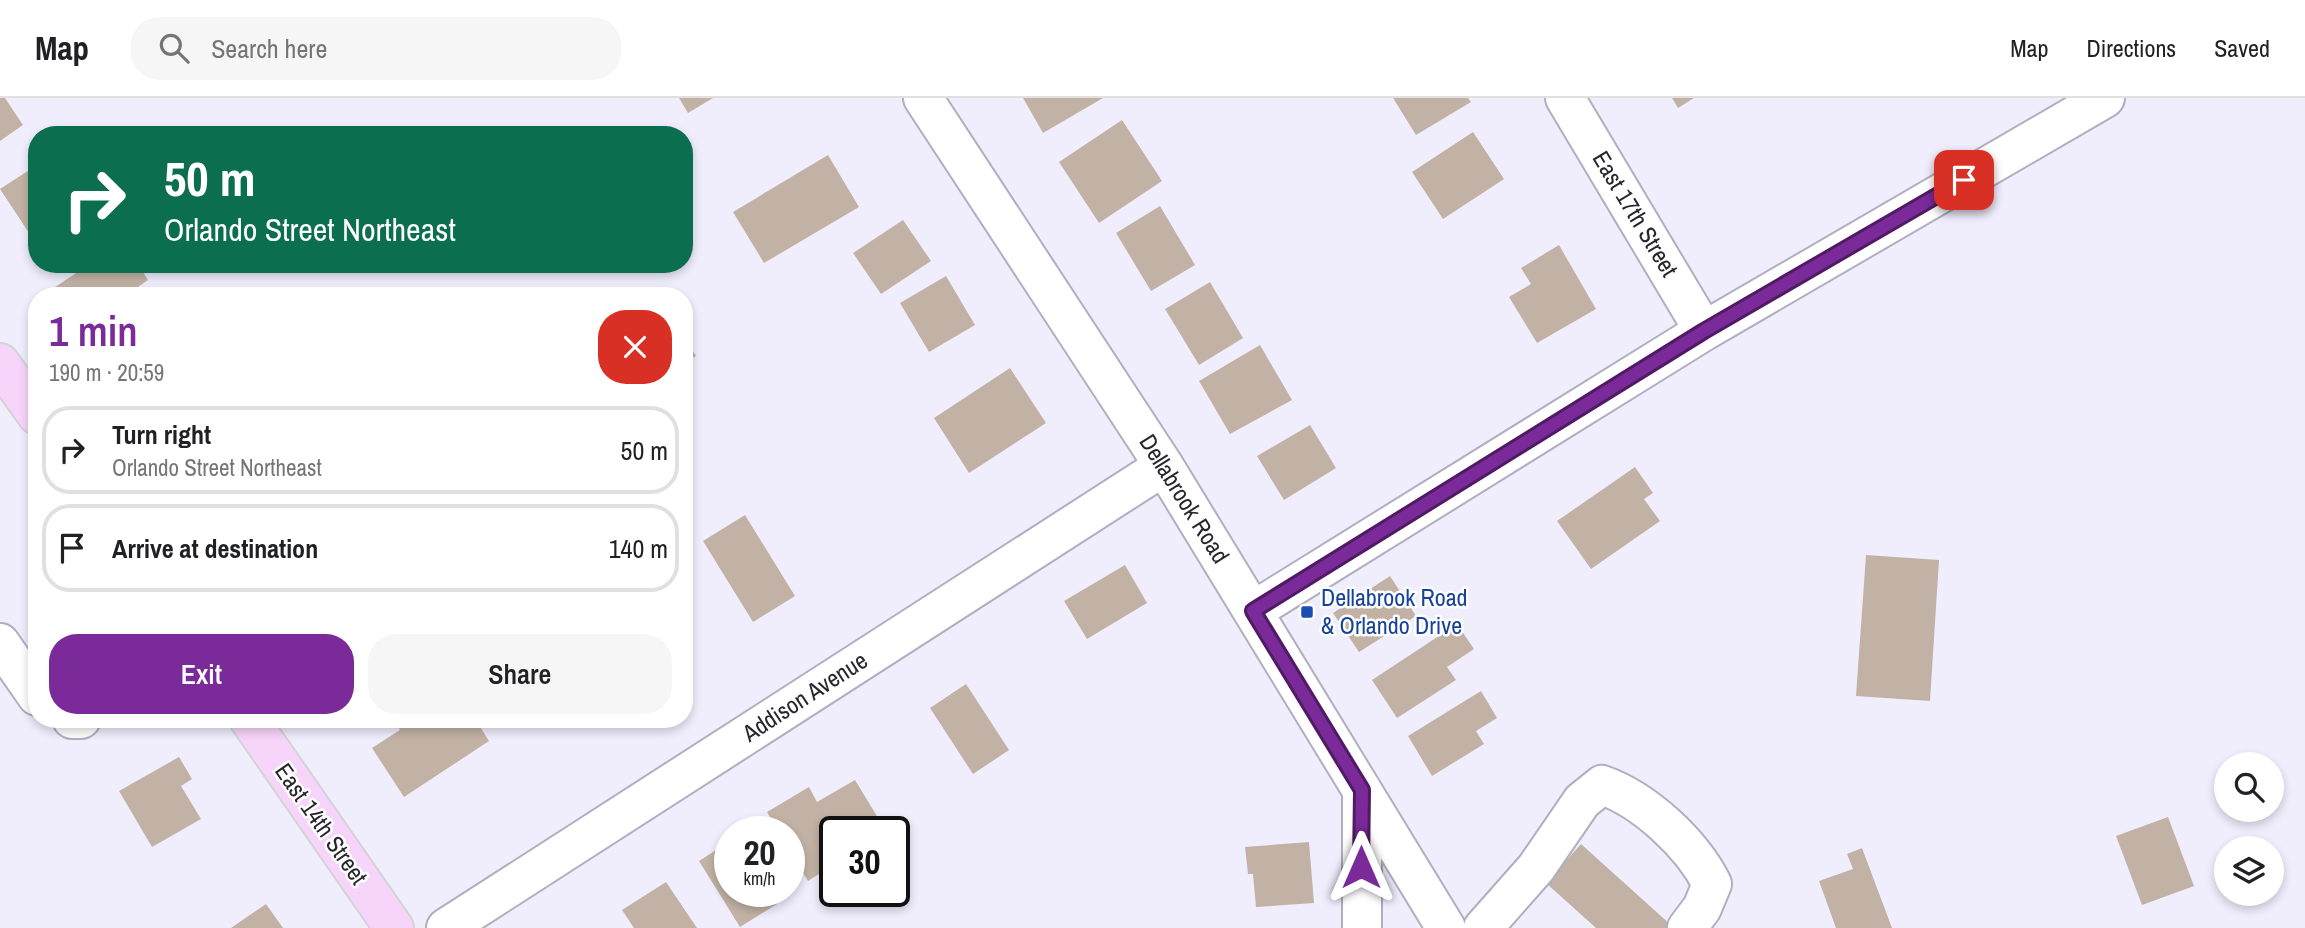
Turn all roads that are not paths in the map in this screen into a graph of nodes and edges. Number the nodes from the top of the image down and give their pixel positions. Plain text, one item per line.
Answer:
1 (923, 98) edge
2 (1565, 98) edge
3 (2105, 98) edge
4 (1704, 331) junction
5 (0, 363) edge
6 (28, 402) edge
7 (1164, 466) junction
8 (1253, 611) junction
9 (0, 643) edge
10 (28, 683) edge
11 (254, 728) edge
12 (1362, 790) junction
13 (394, 928) edge
14 (446, 928) edge
15 (1362, 928) edge
16 (1446, 928) edge
17 (1483, 928) edge
18 (1687, 928) edge

1 - 7 street, Dellabrook Road
2 - 4 street, East 17th Street
3 - 4 street
4 - 8 street
5 - 6 main road
7 - 8 street, Dellabrook Road
7 - 14 street, Addison Avenue
8 - 12 street, Dellabrook Road
9 - 10 street
11 - 13 main road, East 14th Street
12 - 15 street
12 - 16 street, Dellabrook Road
17 - 18 street

